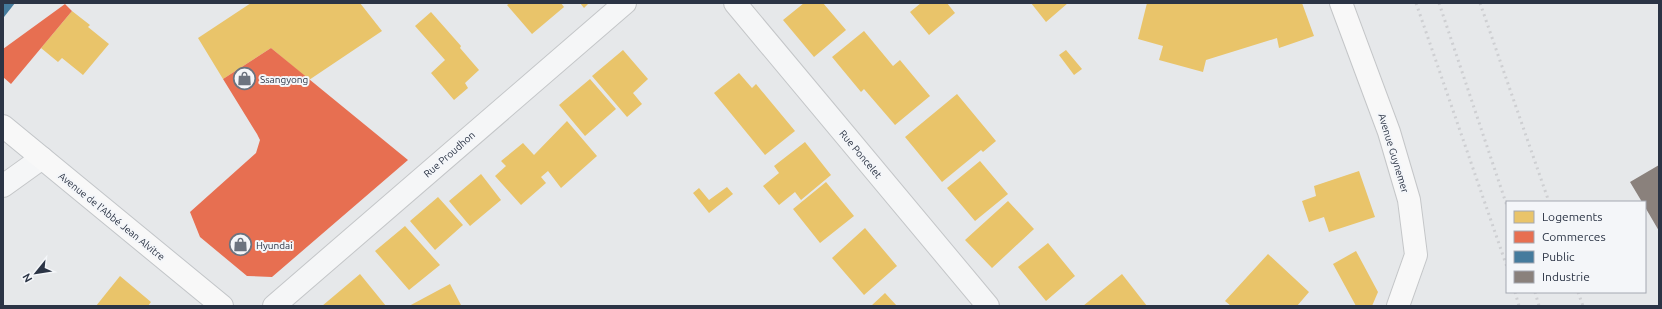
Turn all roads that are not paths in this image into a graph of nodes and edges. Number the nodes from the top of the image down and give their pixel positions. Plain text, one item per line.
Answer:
1 (625, 3) edge
2 (735, 3) edge
3 (1341, 3) edge
4 (3, 126) edge
5 (42, 158) junction
6 (3, 186) edge
7 (222, 306) edge
8 (274, 306) edge
9 (988, 306) edge
10 (1398, 306) edge

1 - 8 street, Rue Proudhon
2 - 9 street, Rue Poncelet
3 - 10 main road, Avenue Guynemer
4 - 5 main road, Avenue de l'Abbé Jean Alvitre
5 - 6 street
5 - 7 main road, Avenue de l'Abbé Jean Alvitre

